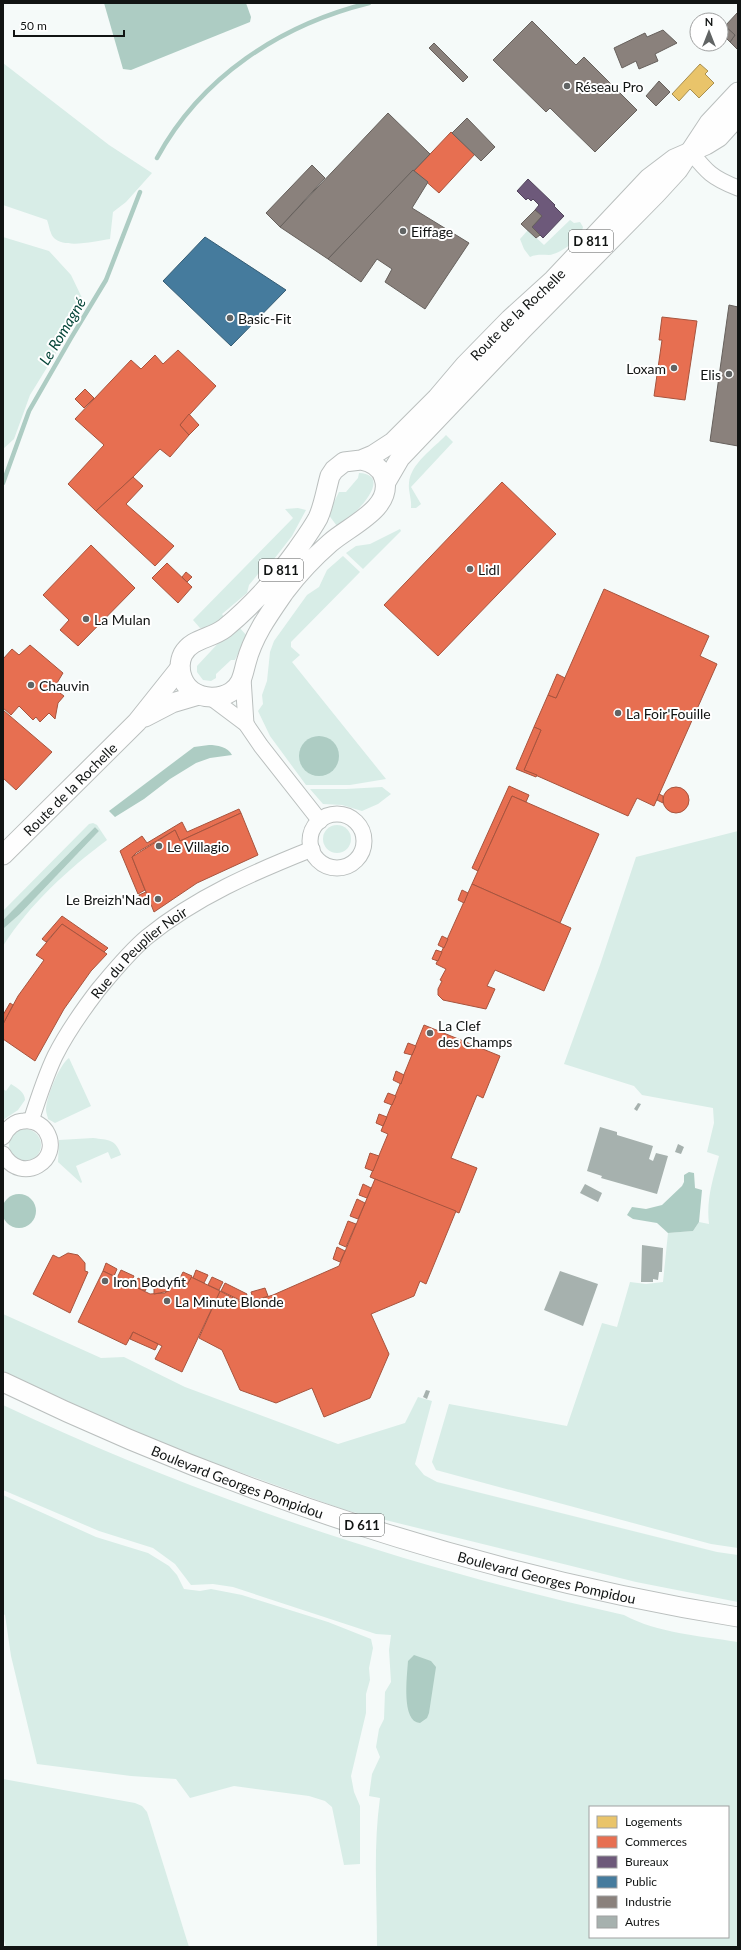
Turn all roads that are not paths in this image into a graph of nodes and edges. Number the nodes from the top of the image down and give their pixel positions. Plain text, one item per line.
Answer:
1 (738, 92) edge
2 (738, 116) edge
3 (690, 151) junction
4 (738, 188) edge
5 (361, 460) junction
6 (386, 482) junction
7 (180, 668) junction
8 (243, 678) junction
9 (205, 696) junction
10 (137, 722) junction
11 (246, 724) junction
12 (320, 821) junction
13 (312, 849) junction
14 (3, 855) edge
15 (31, 1121) junction
16 (3, 1136) edge
17 (3, 1154) edge
18 (3, 1382) edge
19 (3, 1393) edge
20 (738, 1617) edge
21 (738, 1627) edge

1 - 3 main road, Route de la Rochelle / D 811
2 - 3 main road, Route de la Rochelle / D 811
3 - 4 street
3 - 5 main road, Route de la Rochelle / D 811
3 - 6 main road, Route de la Rochelle / D 811
5 - 6 main road
5 - 7 main road, Route de la Rochelle / D 811
6 - 8 main road, Route de la Rochelle / D 811
7 - 9 main road
7 - 10 main road, Route de la Rochelle / D 811
8 - 9 main road, Route de la Rochelle / D 811
8 - 11 street
9 - 10 main road, Route de la Rochelle / D 811
9 - 11 street
10 - 14 main road, Route de la Rochelle / D 811
11 - 12 street
12 - 13 street
12 - 13 street
13 - 15 street, Rue du Peuplier Noir
15 - 16 street
15 - 17 street
18 - 20 main road, Boulevard Georges Pompidou / D 611
19 - 21 main road, Boulevard Georges Pompidou / D 611

